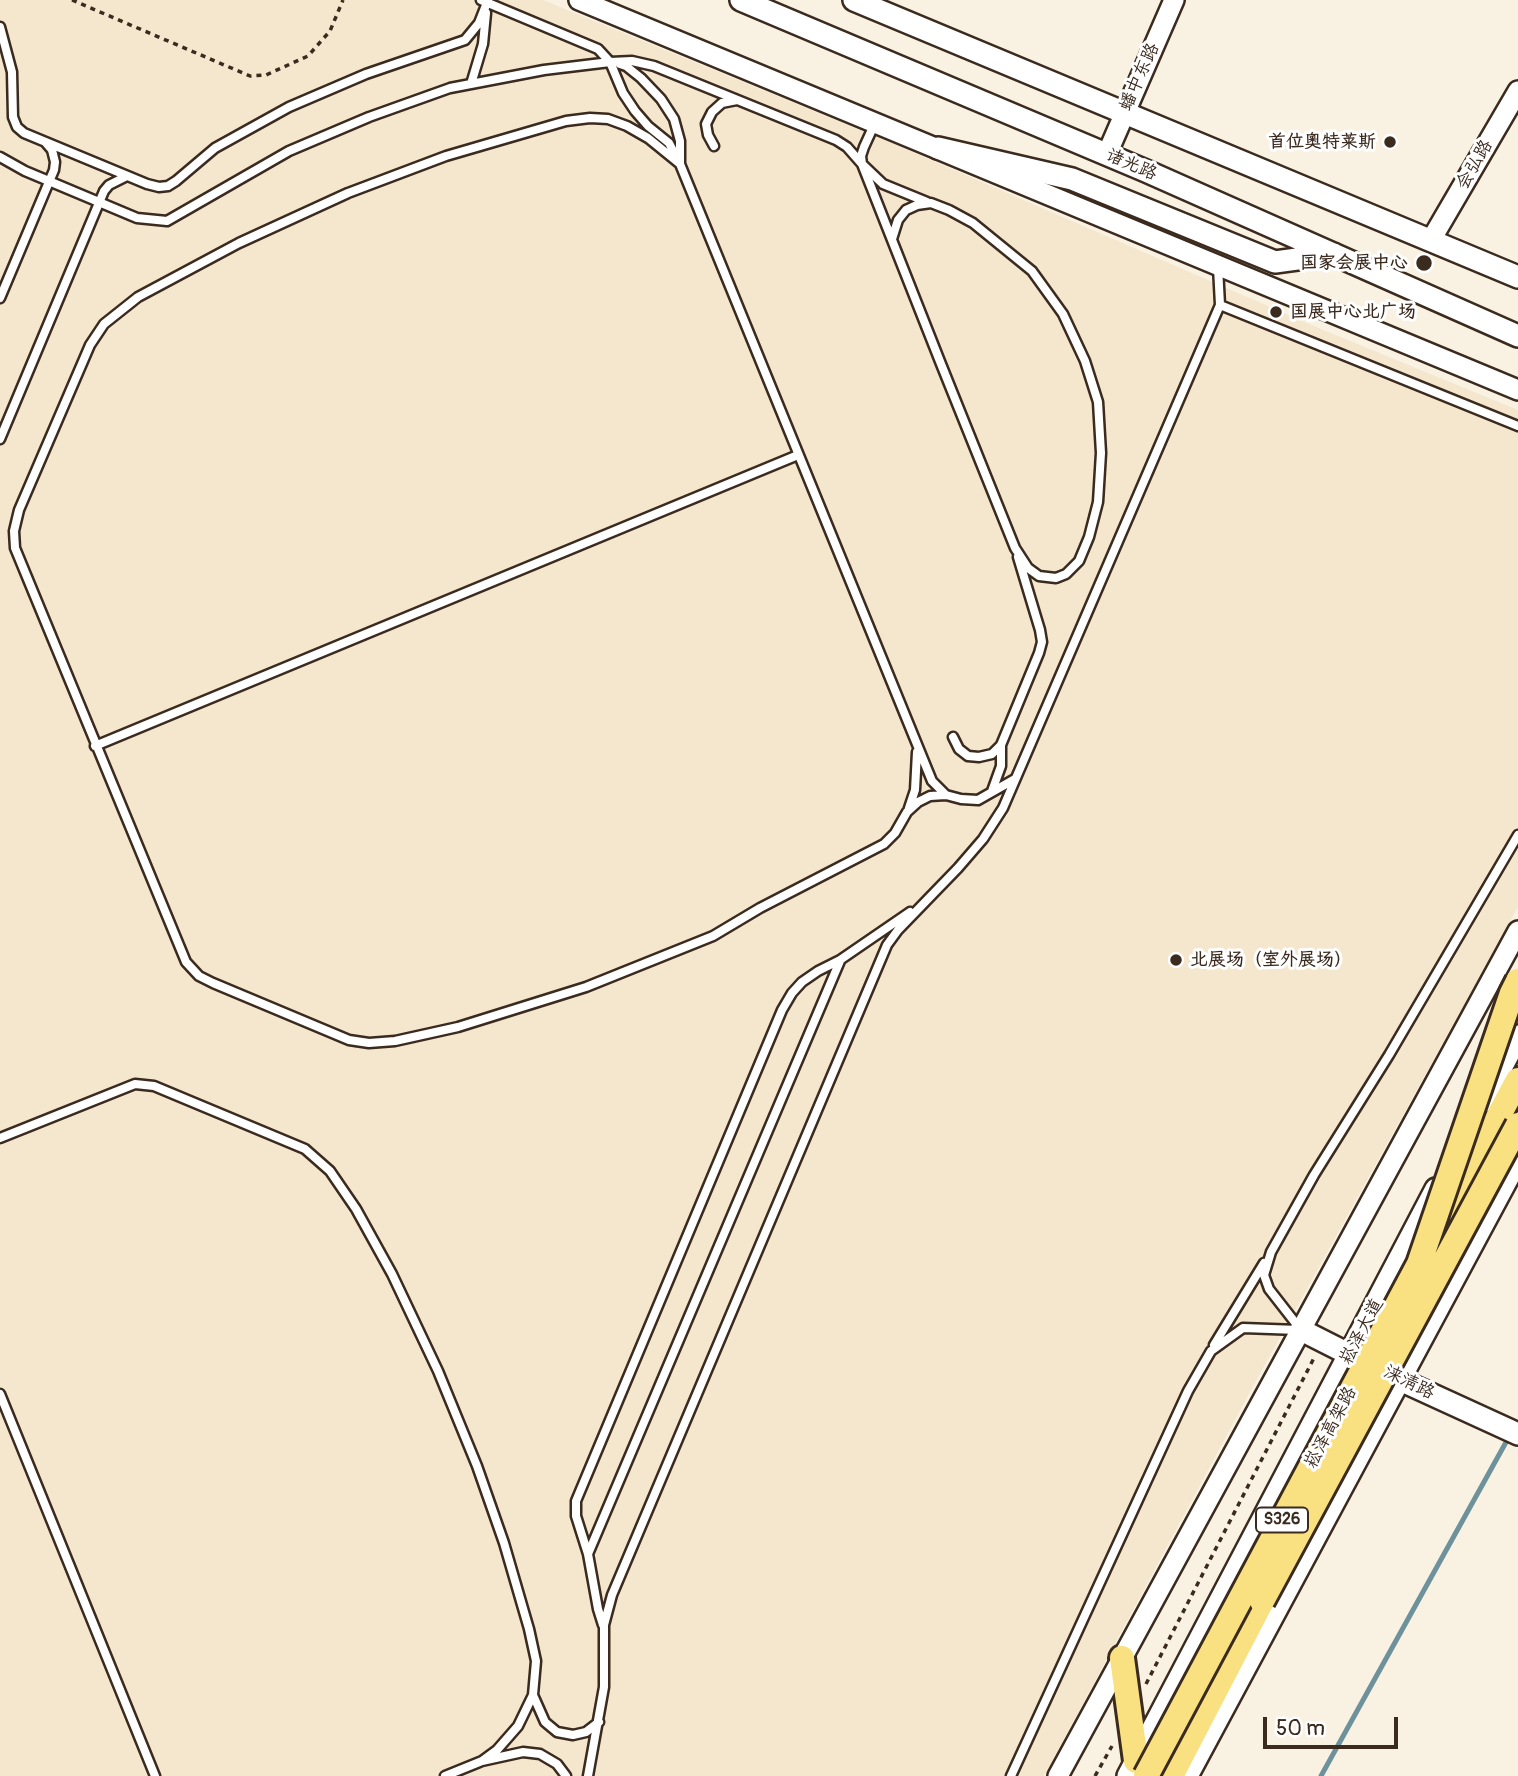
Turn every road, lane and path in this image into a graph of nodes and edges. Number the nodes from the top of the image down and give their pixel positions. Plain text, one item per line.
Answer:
1 (72, 0) edge
2 (343, 0) edge
3 (579, 0) edge
4 (741, 0) edge
5 (854, 0) edge
6 (1174, 0) edge
7 (485, 1) edge
8 (0, 27) edge
9 (610, 62) junction
10 (471, 84) junction
11 (1518, 91) edge
12 (737, 100) junction
13 (1125, 112) junction
14 (875, 123) junction
15 (45, 142) junction
16 (714, 146) dead end
17 (938, 148) junction
18 (1107, 155) junction
19 (0, 157) edge
20 (680, 164) junction
21 (862, 164) junction
22 (127, 176) junction
23 (50, 182) junction
24 (100, 203) junction
25 (931, 204) junction
26 (892, 239) junction
27 (1431, 240) junction
28 (1334, 254) junction
29 (1218, 265) junction
30 (1518, 277) edge
31 (0, 298) edge
32 (1220, 305) junction
33 (1518, 336) edge
34 (1518, 390) edge
35 (1518, 426) edge
36 (0, 439) edge
37 (798, 455) junction
38 (1015, 548) junction
39 (913, 736) junction
40 (953, 737) dead end
41 (1001, 745) junction
42 (95, 746) junction
43 (1015, 779) junction
44 (992, 791) junction
45 (946, 795) junction
46 (907, 812) junction
47 (1518, 835) edge
48 (929, 897) junction
49 (1518, 931) edge
50 (840, 960) junction
51 (1518, 981) edge
52 (1518, 1036) edge
53 (1518, 1080) edge
54 (1518, 1125) edge
55 (0, 1138) edge
56 (1518, 1158) edge
57 (1270, 1252) junction
58 (1419, 1264) junction
59 (1301, 1330) junction
60 (1323, 1340) junction
61 (1211, 1351) junction
62 (1351, 1353) junction
63 (1399, 1380) junction
64 (0, 1394) edge
65 (1518, 1434) edge
66 (588, 1554) junction
67 (1262, 1601) junction
68 (604, 1625) junction
69 (1122, 1658) junction
70 (533, 1695) junction
71 (1130, 1715) junction
72 (599, 1722) junction
73 (1112, 1746) dead end
74 (482, 1760) junction
75 (1137, 1771) edge
76 (155, 1776) edge
77 (445, 1776) edge
78 (566, 1776) edge
79 (588, 1776) edge
80 (1011, 1776) edge
81 (1058, 1776) edge
82 (1095, 1776) edge
83 (1171, 1776) edge
84 (1185, 1776) edge

1 - 2 path, bridge
3 - 14 street
4 - 18 main road, 诸光路
5 - 13 main road
6 - 13 street, 蟠中东路
7 - 9 lane
7 - 10 lane
7 - 22 lane
8 - 15 lane
9 - 10 lane
9 - 12 lane
9 - 20 lane
9 - 20 lane
10 - 24 lane
11 - 27 street, 会弘路
12 - 16 lane
12 - 21 lane
13 - 18 street, 蟠中东路
13 - 27 main road
14 - 17 street
14 - 21 lane
15 - 22 lane
15 - 23 lane
17 - 28 main road
17 - 29 street
18 - 28 main road, 诸光路
19 - 23 lane
20 - 37 lane
20 - 42 lane
21 - 25 lane
21 - 26 lane
22 - 24 lane
23 - 24 lane
23 - 31 lane
24 - 36 lane
25 - 26 lane
25 - 38 lane
26 - 38 lane
27 - 30 main road
28 - 33 main road, 诸光路
29 - 32 lane
29 - 34 street
32 - 35 lane
32 - 43 lane
37 - 39 lane
37 - 42 lane
38 - 41 lane
39 - 45 lane
39 - 46 lane
40 - 41 lane
41 - 44 lane
42 - 46 lane
43 - 44 lane
43 - 48 lane
44 - 45 lane
45 - 46 lane
47 - 57 lane
48 - 50 lane
48 - 68 lane
49 - 59 street
50 - 66 lane
50 - 66 lane
51 - 58 main road, bridge
52 - 62 main road, 崧泽大道
53 - 58 main road, 崧泽高架路 / S326, bridge
54 - 67 main road, 崧泽高架路 / S326, bridge
55 - 70 lane
56 - 63 main road
57 - 59 lane
57 - 61 lane
58 - 75 main road, 崧泽高架路 / S326, bridge
59 - 60 main road, 涞清路
59 - 61 lane
59 - 69 street
60 - 62 main road, 涞清路
60 - 71 path
61 - 80 lane
62 - 63 main road, 涞清路
62 - 75 main road, 崧泽大道
63 - 65 main road, 涞清路
63 - 84 main road
64 - 76 lane
66 - 68 lane
67 - 83 main road, 崧泽高架路
67 - 84 main road
68 - 72 lane
69 - 71 main road
69 - 81 street
70 - 72 lane
70 - 74 lane
71 - 75 main road
72 - 79 lane
73 - 82 path
74 - 77 lane
74 - 78 lane

